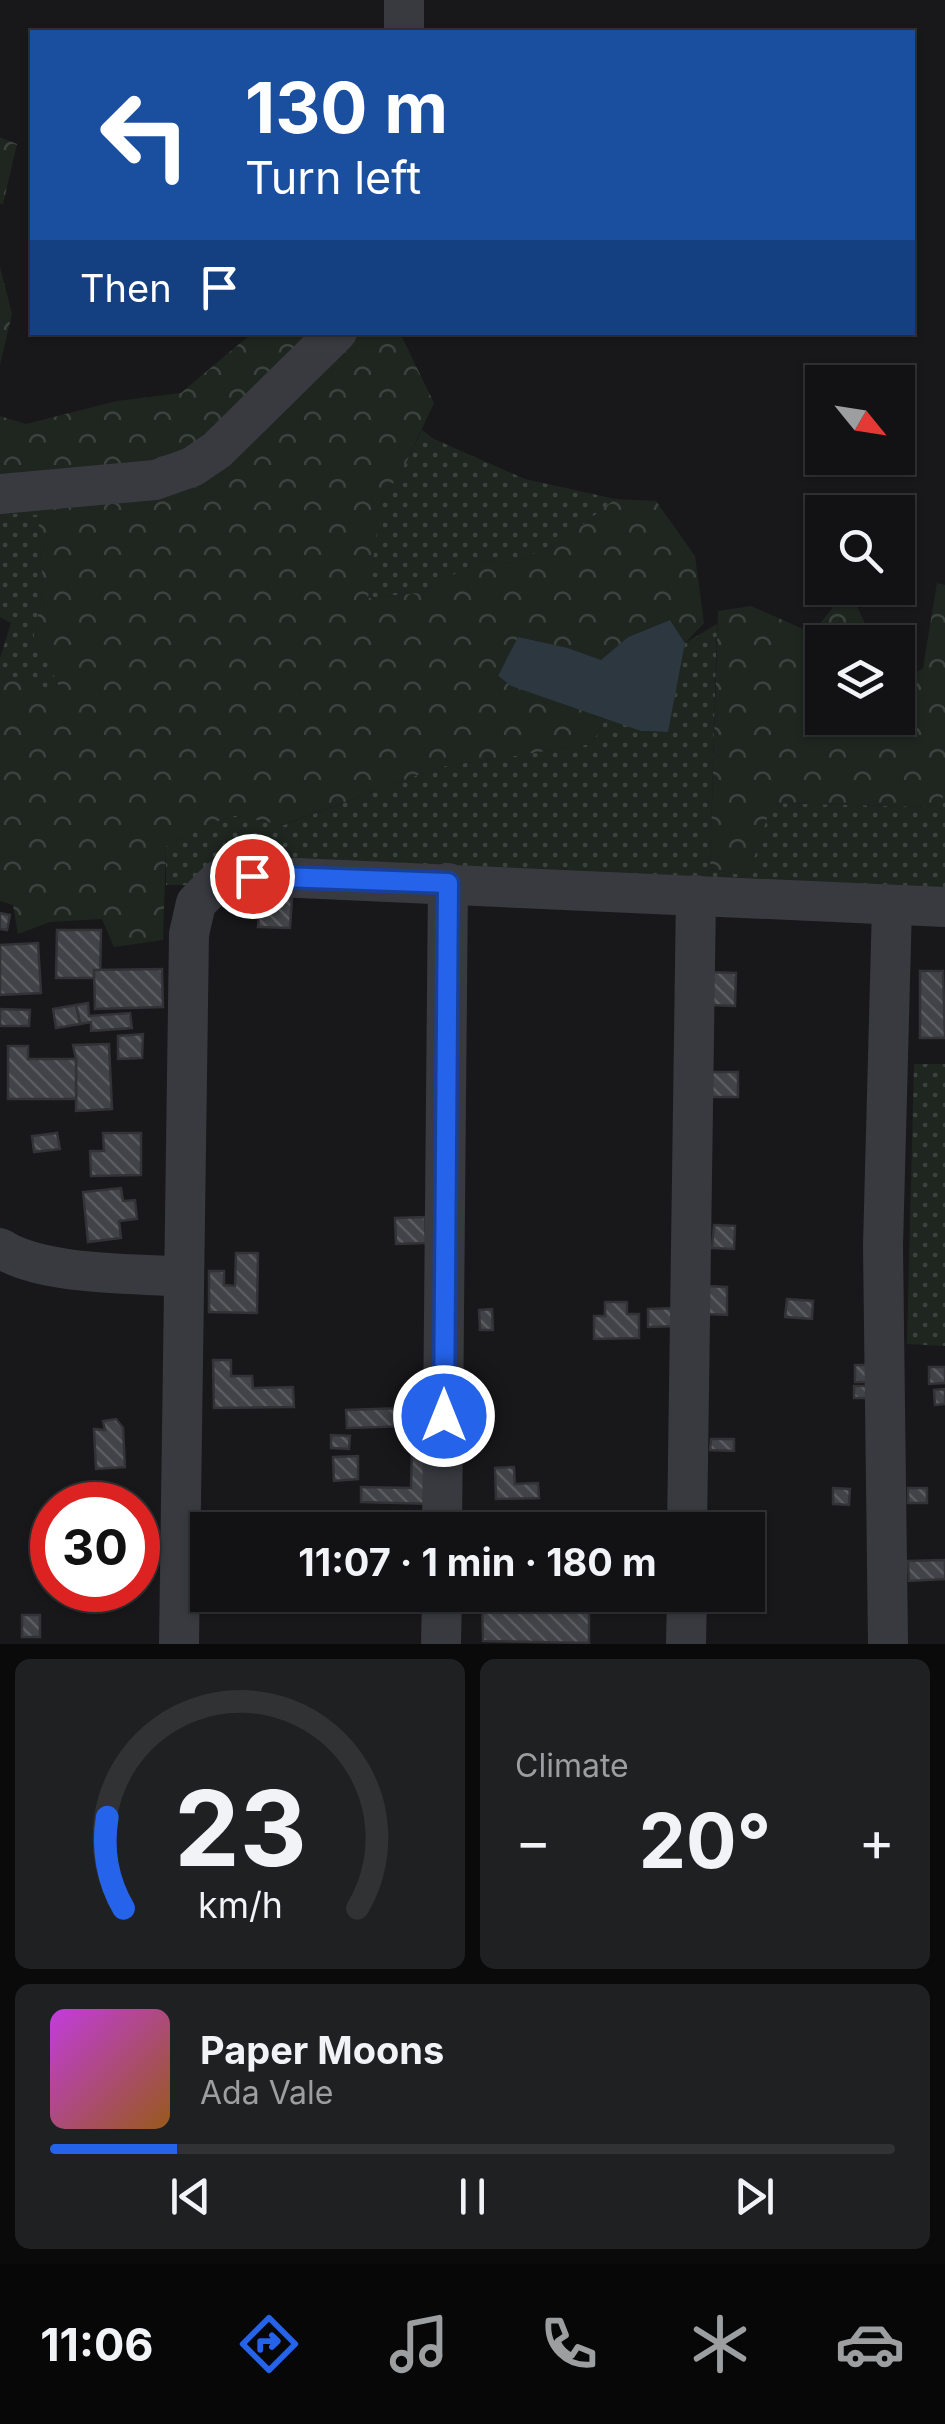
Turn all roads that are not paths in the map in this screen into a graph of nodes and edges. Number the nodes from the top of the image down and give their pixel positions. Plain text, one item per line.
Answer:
1 (404, 0) edge
2 (404, 30) edge
3 (334, 335) edge
4 (0, 494) edge
5 (448, 883) junction
6 (696, 896) junction
7 (892, 905) junction
8 (945, 908) edge
9 (0, 1248) edge
10 (184, 1277) junction
11 (442, 1512) edge
12 (687, 1512) edge
13 (442, 1612) edge
14 (687, 1612) edge
15 (179, 1644) edge
16 (441, 1644) edge
17 (686, 1644) edge
18 (888, 1644) edge

1 - 2 street
3 - 4 street
5 - 6 street
5 - 10 street
5 - 11 street
6 - 7 street
6 - 12 street
7 - 8 street
7 - 18 street
9 - 10 street
10 - 15 street
13 - 16 street
14 - 17 street

